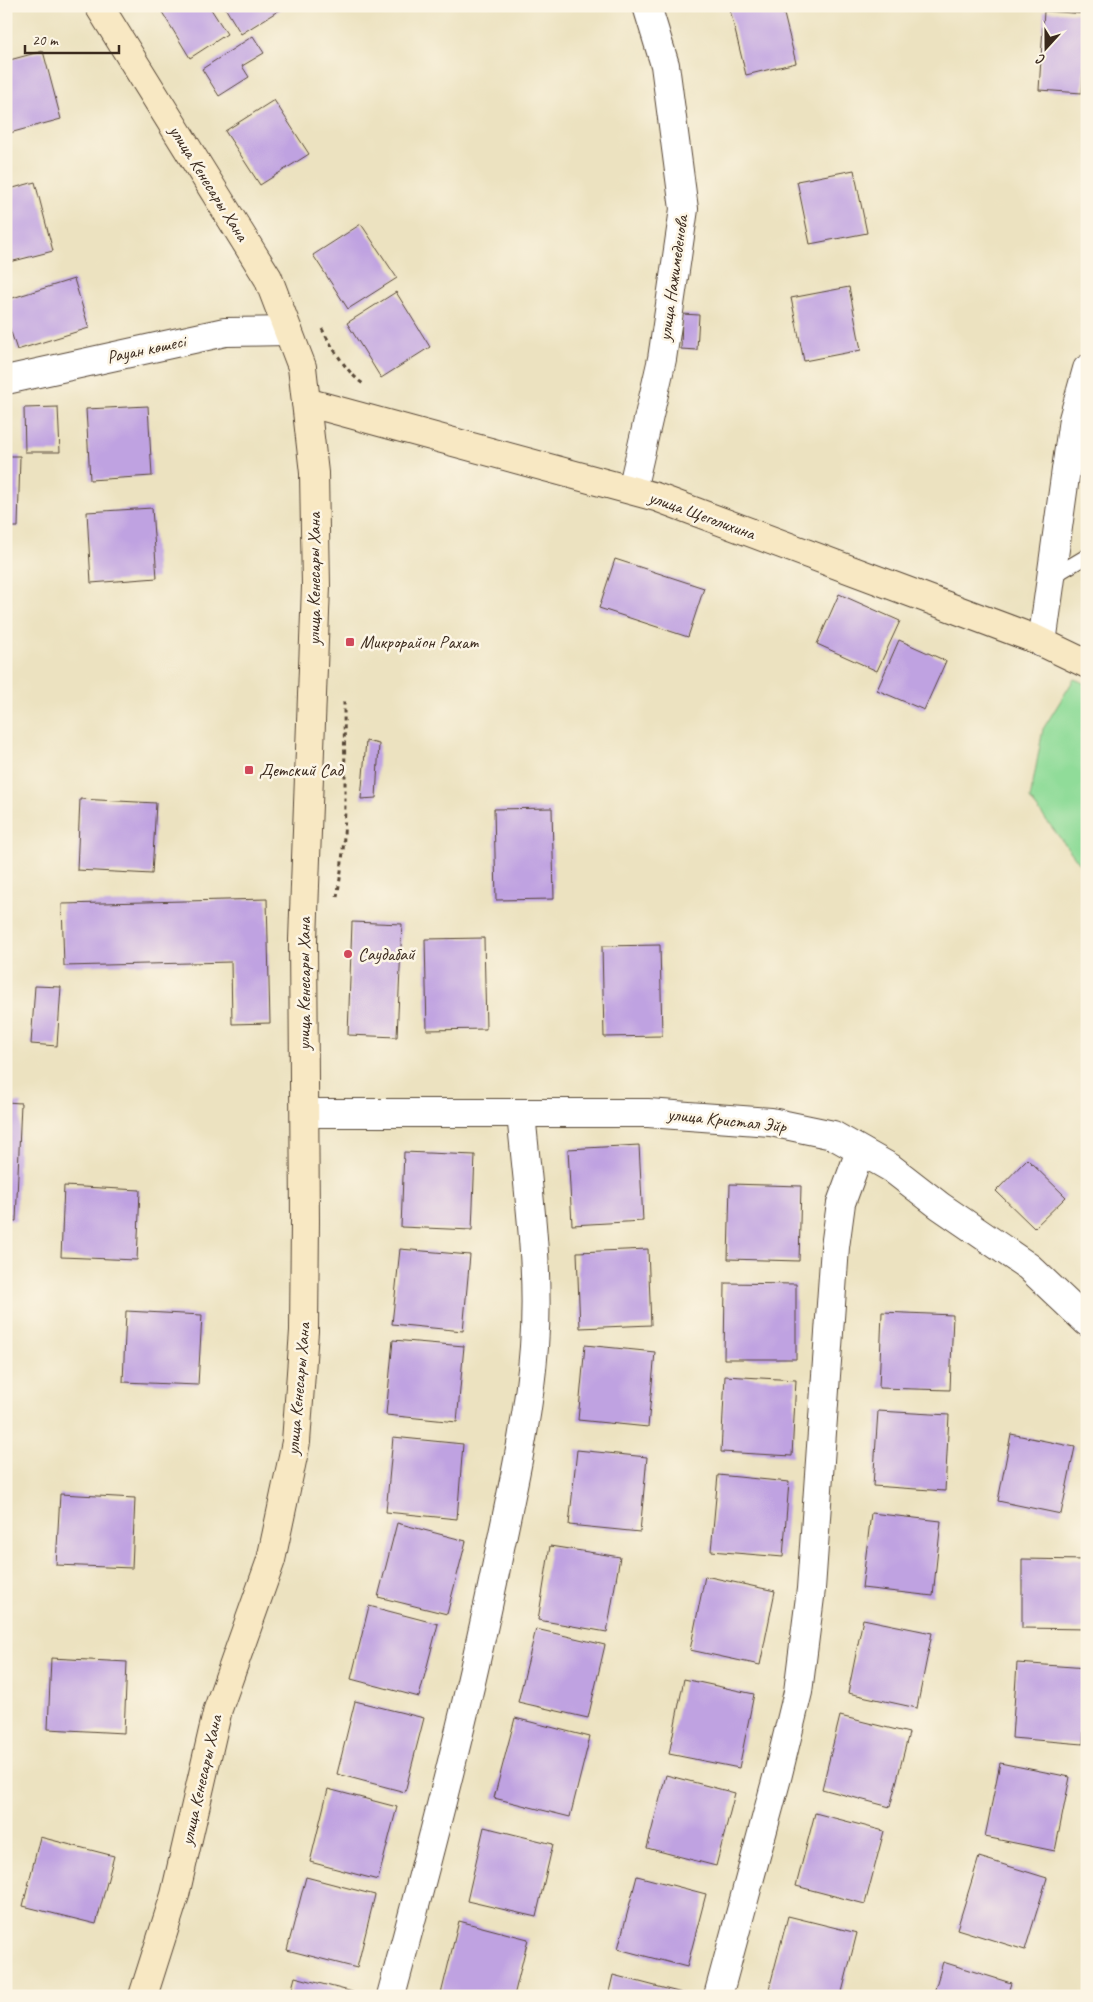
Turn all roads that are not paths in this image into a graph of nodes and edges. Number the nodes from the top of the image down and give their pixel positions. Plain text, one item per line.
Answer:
1 (99, 6) edge
2 (647, 6) edge
3 (288, 331) junction
4 (1087, 369) edge
5 (6, 380) edge
6 (306, 402) junction
7 (632, 490) junction
8 (1087, 556) edge
9 (1050, 579) junction
10 (1042, 642) junction
11 (1087, 664) edge
12 (305, 1113) junction
13 (521, 1113) junction
14 (860, 1150) junction
15 (1087, 1322) edge
16 (143, 1996) edge
17 (391, 1996) edge
18 (718, 1996) edge

1 - 3 street, улица Кенесары Хана
2 - 7 street, улица Нажимеденова
3 - 5 street, Рауан көшесі
3 - 6 street, улица Кенесары Хана
4 - 9 street
6 - 7 street, улица Щеголихина
6 - 12 street, улица Кенесары Хана
7 - 10 street, улица Щеголихина
8 - 9 lane
9 - 10 street
10 - 11 street, улица Щеголихина
12 - 13 street, улица Кристал Эйр
12 - 16 street, улица Кенесары Хана
13 - 14 street, улица Кристал Эйр
13 - 17 street
14 - 15 street, улица Кристал Эйр
14 - 18 street

